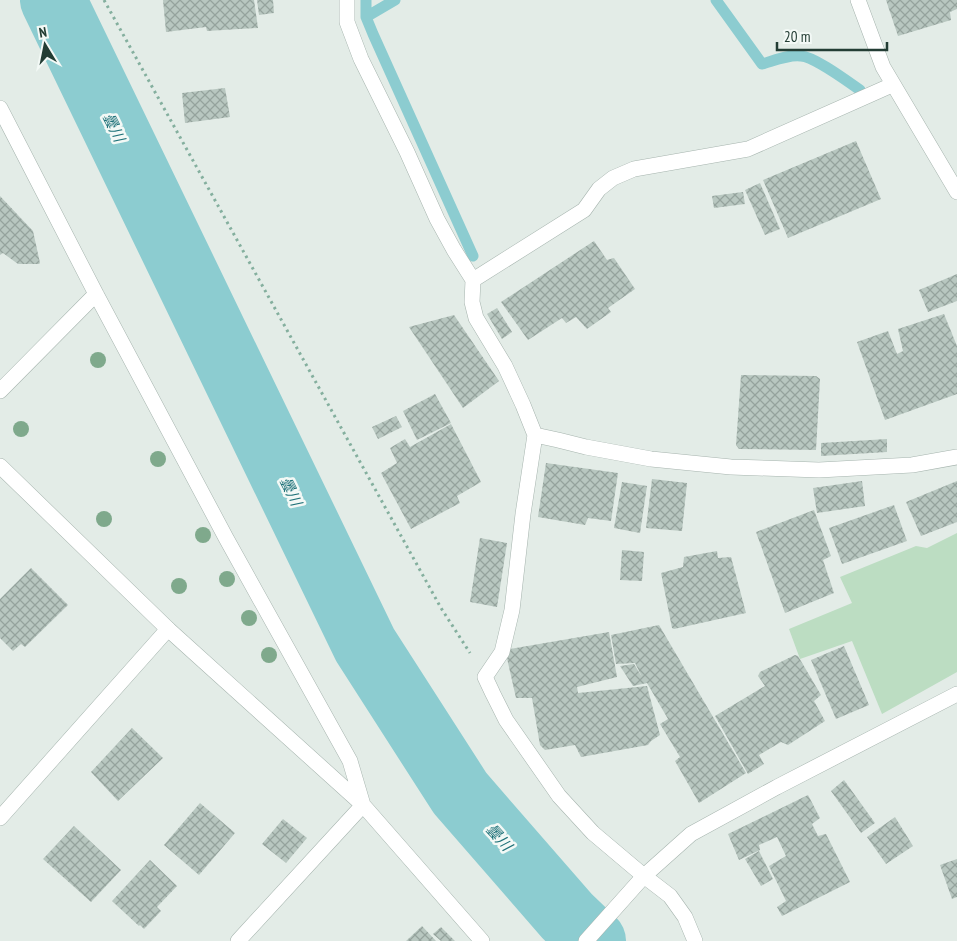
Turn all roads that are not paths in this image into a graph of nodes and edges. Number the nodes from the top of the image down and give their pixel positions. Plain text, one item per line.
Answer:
1 (347, 0) edge
2 (858, 0) edge
3 (892, 85) junction
4 (0, 108) edge
5 (957, 192) edge
6 (473, 280) junction
7 (96, 294) junction
8 (0, 390) edge
9 (535, 435) junction
10 (957, 457) edge
11 (0, 466) edge
12 (168, 629) junction
13 (957, 694) edge
14 (363, 805) junction
15 (0, 818) edge
16 (644, 876) junction
17 (238, 941) edge
18 (482, 941) edge
19 (586, 941) edge
20 (695, 941) edge

1 - 6 street
2 - 3 street
3 - 5 street
3 - 6 street
4 - 7 street
6 - 9 street
7 - 8 street
7 - 14 street
9 - 10 street
9 - 16 street
11 - 12 street
12 - 14 street
12 - 15 street
13 - 16 street
14 - 17 street
14 - 18 street
16 - 19 street
16 - 20 street

